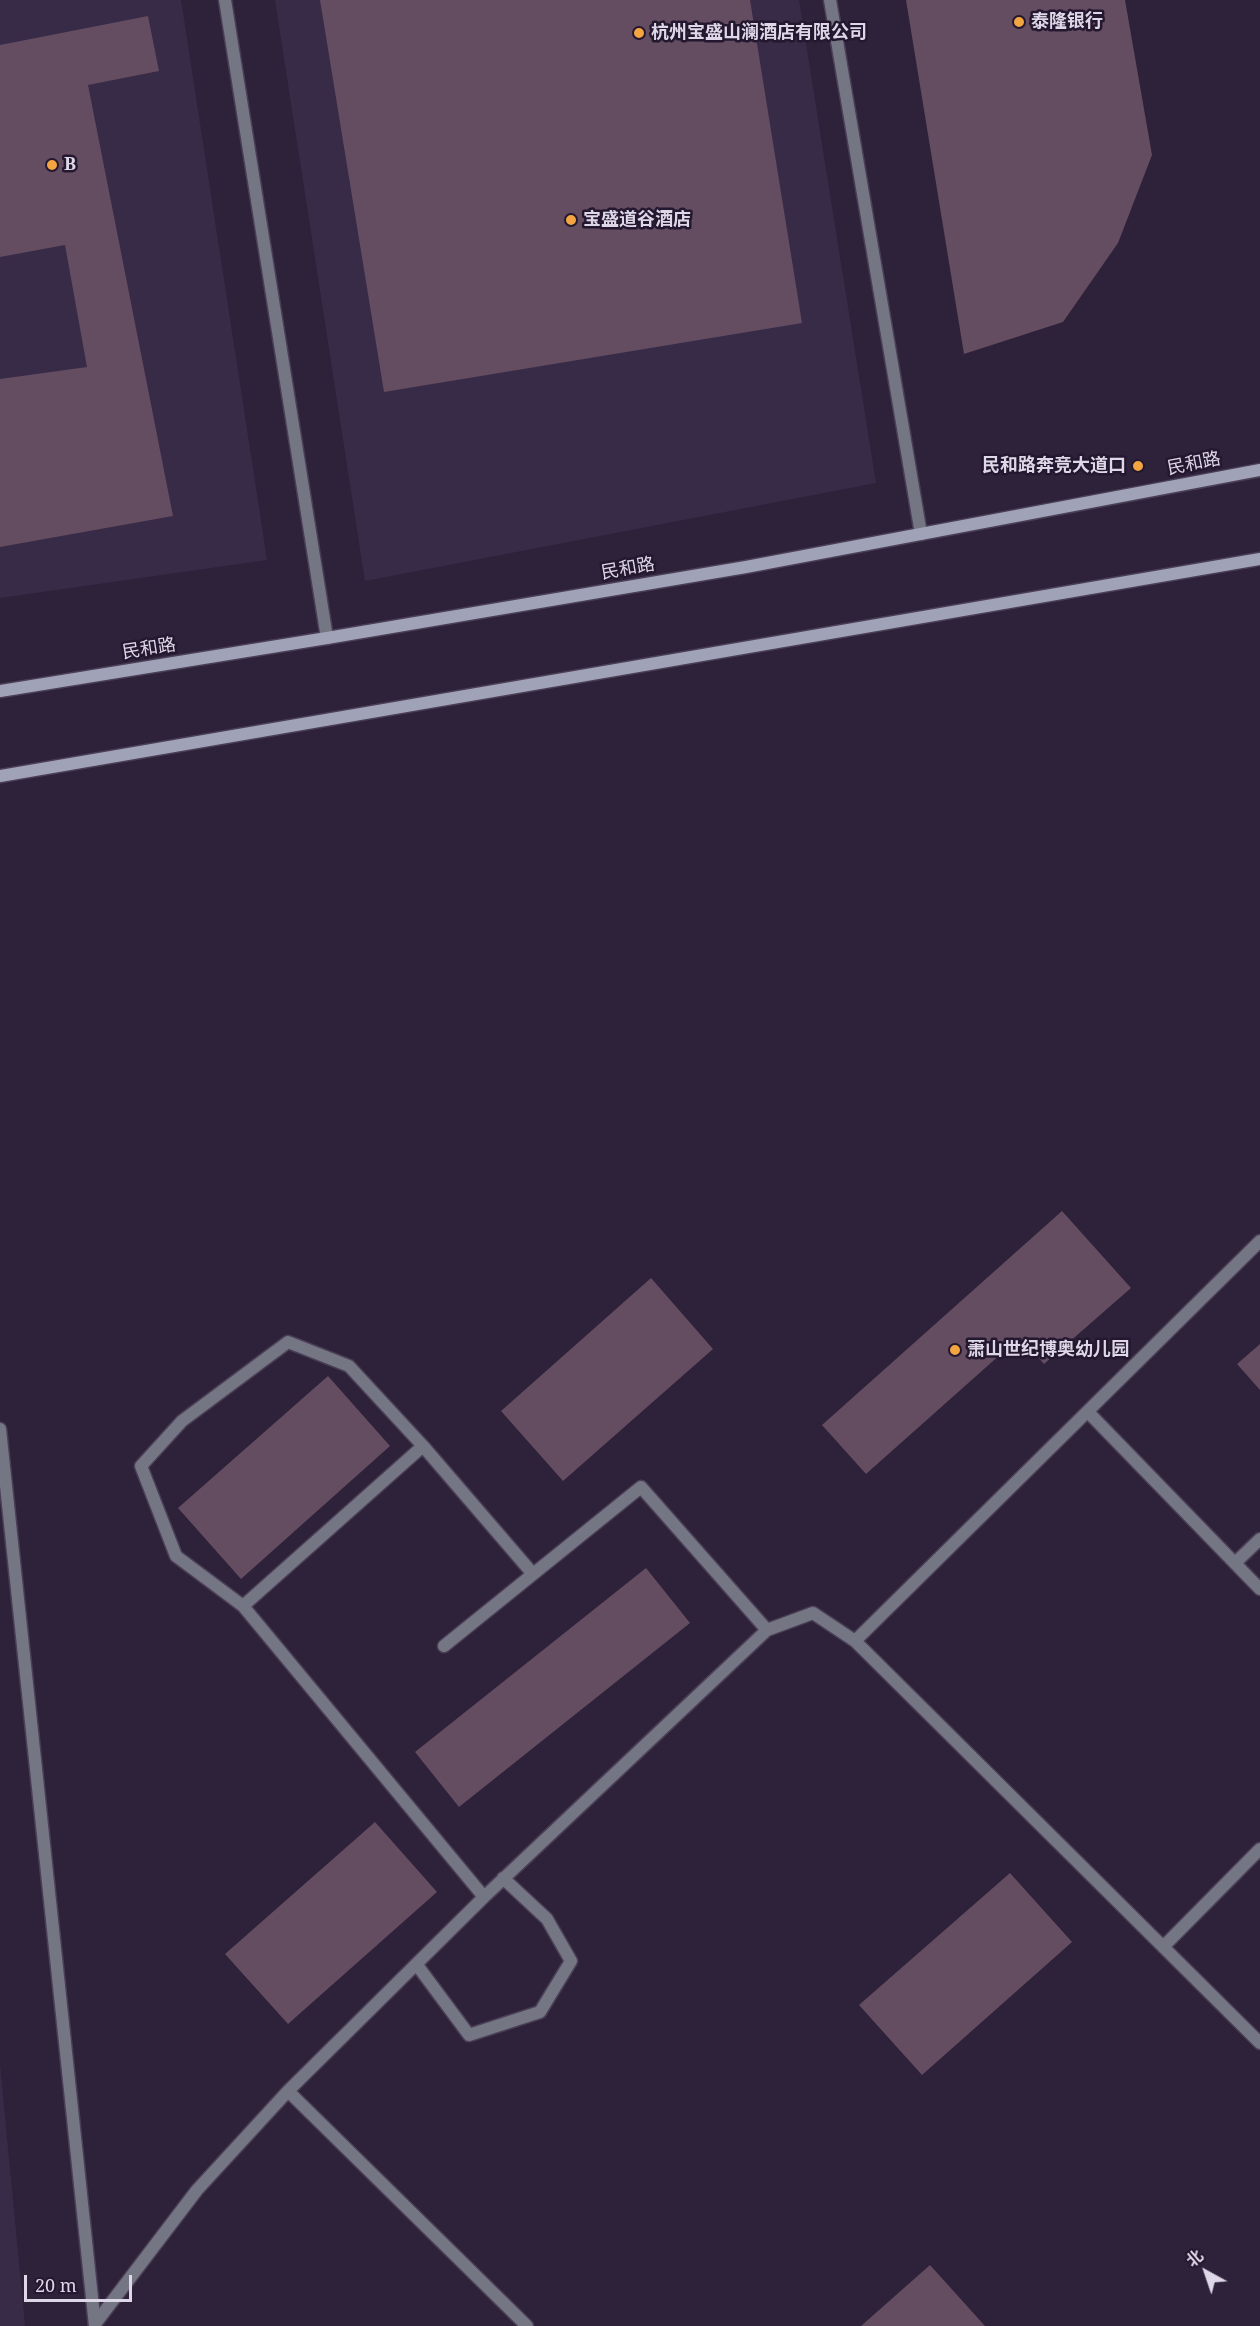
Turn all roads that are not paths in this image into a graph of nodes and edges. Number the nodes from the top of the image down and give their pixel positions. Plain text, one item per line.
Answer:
1 (225, 0) edge
2 (830, 0) edge
3 (1260, 470) edge
4 (921, 534) junction
5 (1260, 559) edge
6 (327, 638) junction
7 (0, 691) edge
8 (0, 776) edge
9 (1260, 1241) edge
10 (1088, 1412) junction
11 (0, 1429) edge
12 (423, 1446) junction
13 (1260, 1539) edge
14 (1234, 1563) junction
15 (533, 1574) junction
16 (1260, 1589) edge
17 (243, 1606) junction
18 (767, 1630) junction
19 (855, 1641) junction
20 (444, 1646) dead end
21 (1260, 1849) edge
22 (503, 1878) junction
23 (484, 1897) junction
24 (1162, 1947) junction
25 (417, 1965) junction
26 (1260, 2043) edge
27 (288, 2091) junction
28 (95, 2325) edge
29 (527, 2326) edge

1 - 6 street
2 - 4 street
3 - 4 main road, 民和路
4 - 6 main road, 民和路
5 - 8 main road
6 - 7 main road, 民和路
9 - 10 street
10 - 14 street
10 - 19 street
11 - 28 street
12 - 15 street
12 - 17 street
12 - 17 street
13 - 14 street
14 - 16 street
15 - 18 street
15 - 20 street
17 - 23 street
18 - 19 street
18 - 22 street
19 - 24 street
21 - 24 street
22 - 23 street
22 - 25 street
23 - 25 street
24 - 26 street
25 - 27 street
27 - 28 street
27 - 29 street

